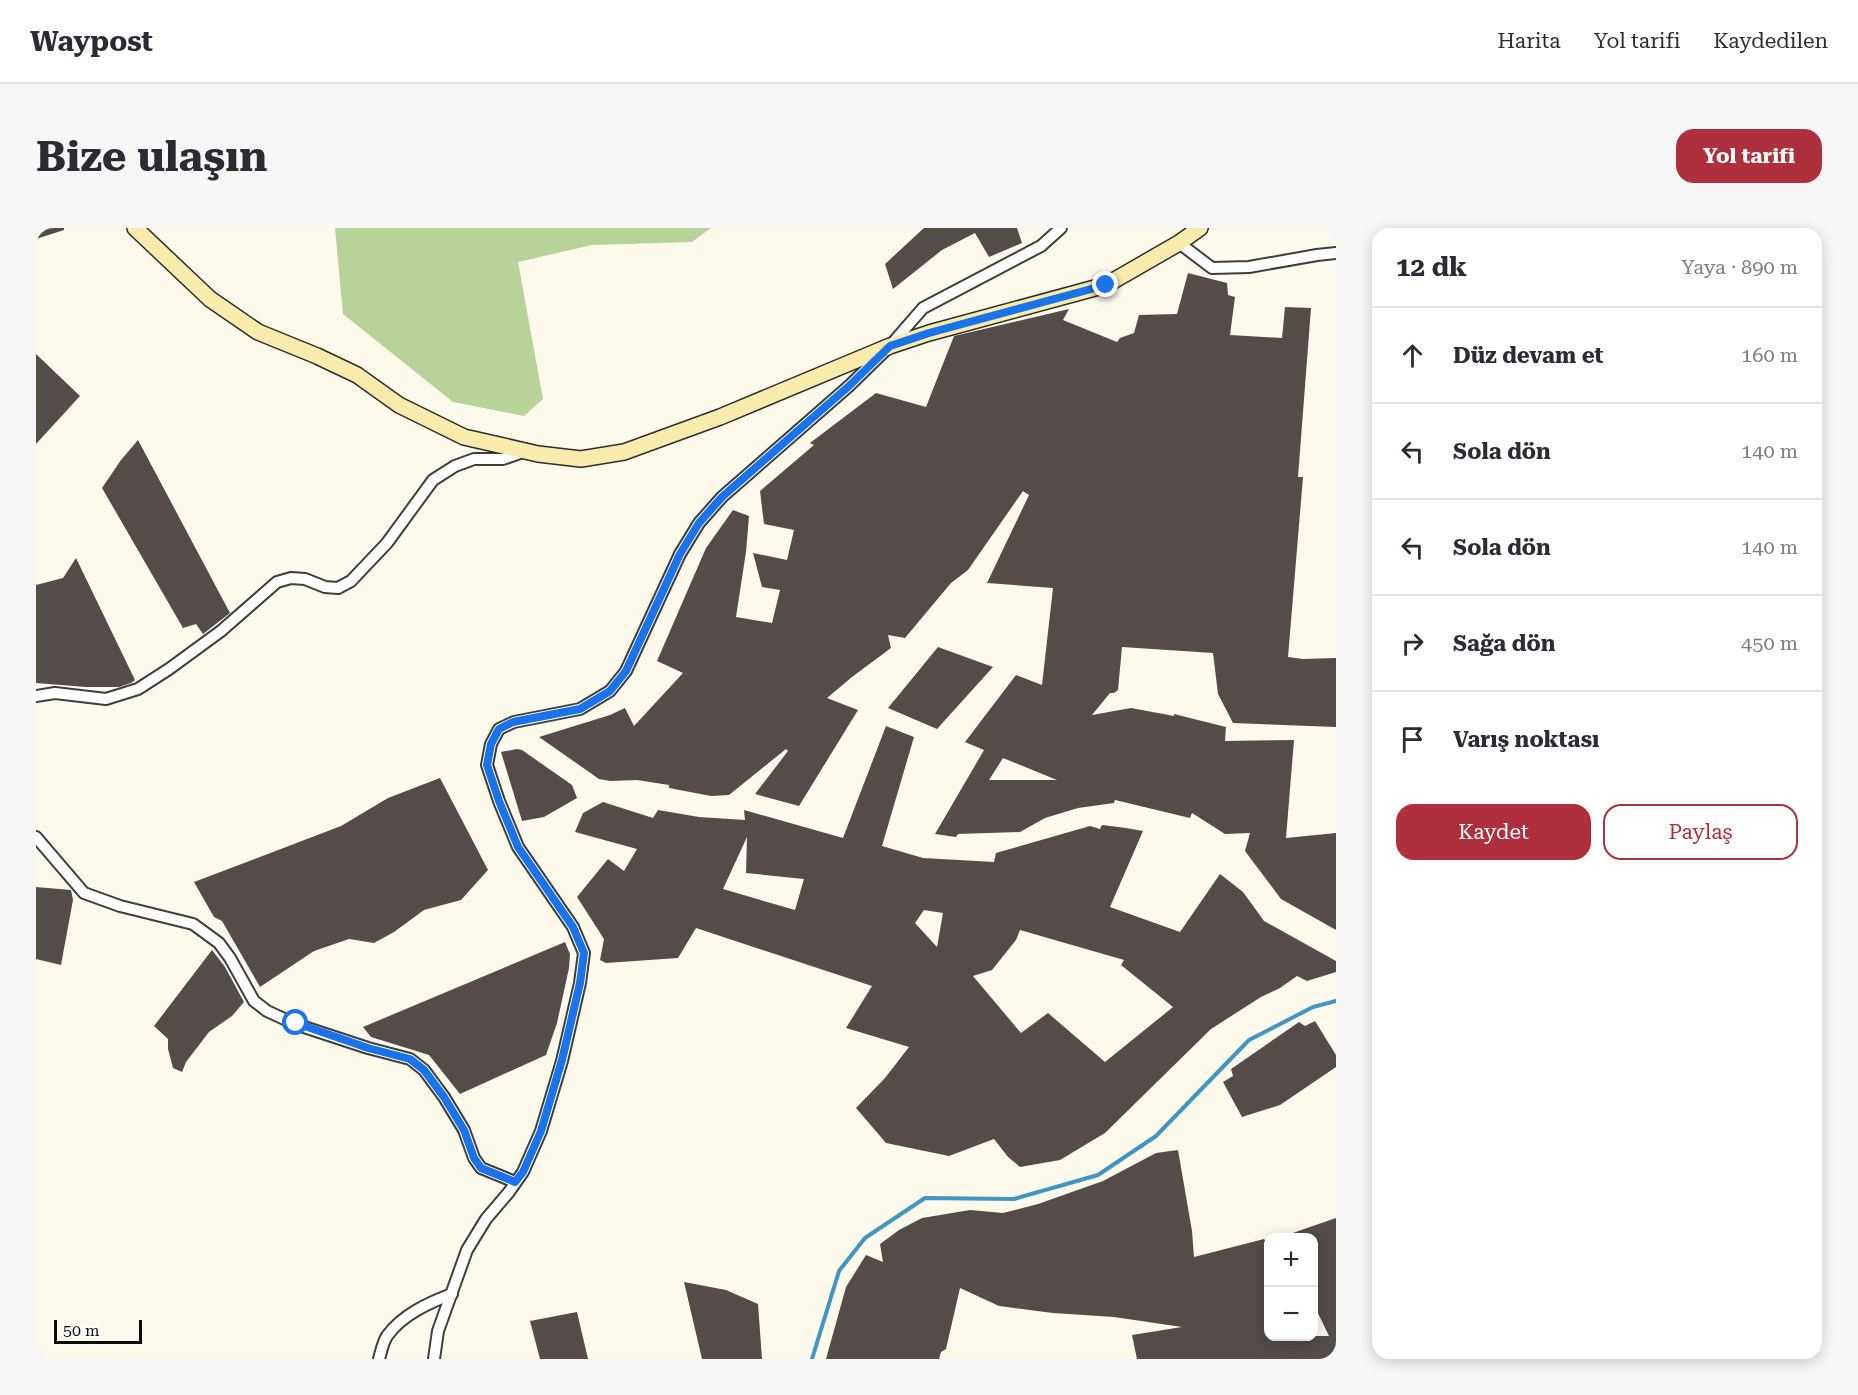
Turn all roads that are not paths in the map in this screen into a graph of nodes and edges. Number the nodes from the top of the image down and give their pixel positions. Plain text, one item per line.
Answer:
1 (135, 228) edge
2 (1061, 228) edge
3 (1200, 228) edge
4 (1179, 243) junction
5 (1336, 254) edge
6 (890, 346) junction
7 (526, 451) junction
8 (36, 696) edge
9 (36, 837) edge
10 (515, 1182) junction
11 (452, 1294) junction
12 (379, 1359) edge
13 (434, 1359) edge

1 - 7 street
2 - 6 street
3 - 4 street
4 - 5 street
4 - 6 street
6 - 7 street
6 - 10 street
7 - 8 street
9 - 10 street
10 - 11 street
11 - 12 street
11 - 13 street

